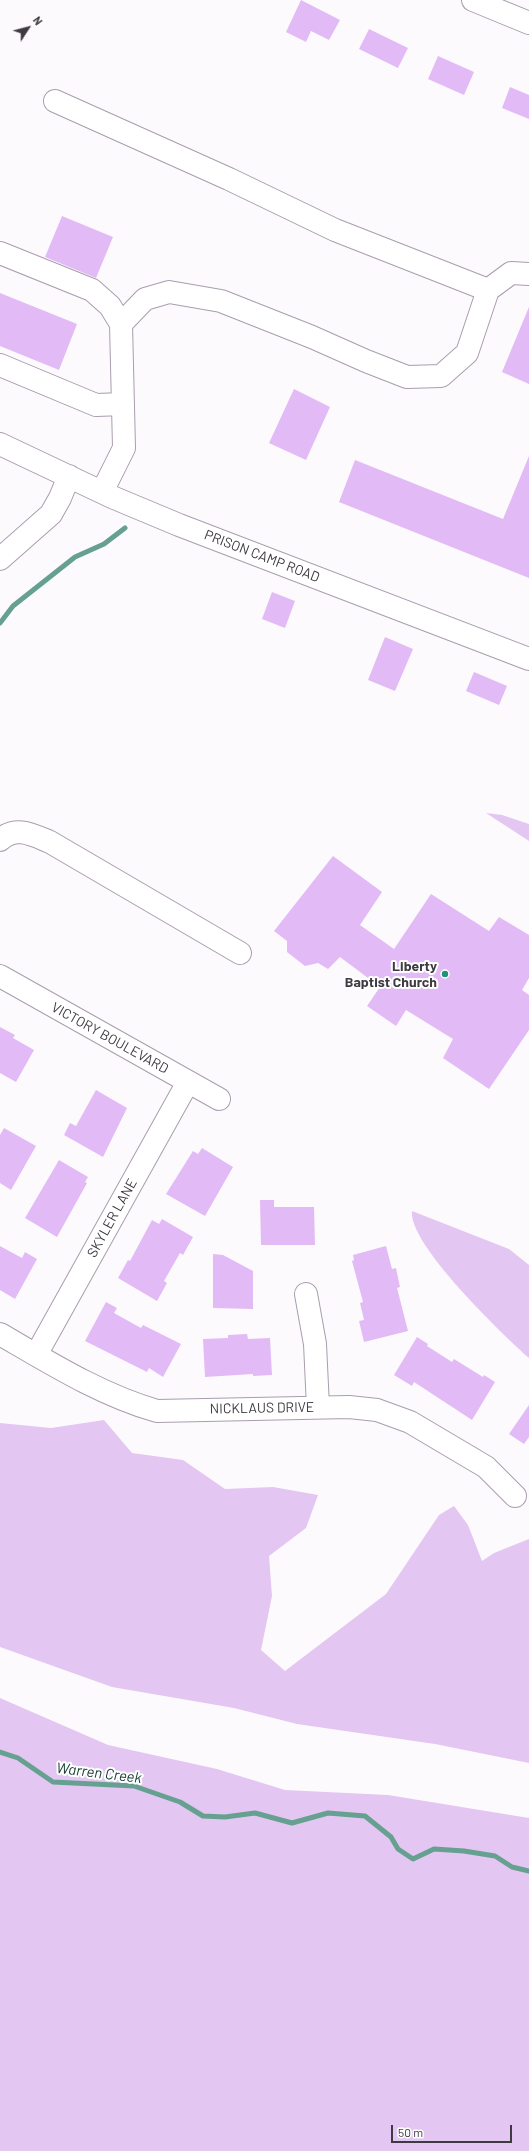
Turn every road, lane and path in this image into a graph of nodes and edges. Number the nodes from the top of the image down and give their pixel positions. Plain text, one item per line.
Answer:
1 (473, 0) edge
2 (529, 23) edge
3 (55, 101) dead end
4 (0, 254) edge
5 (529, 274) edge
6 (488, 290) junction
7 (121, 324) junction
8 (0, 366) edge
9 (123, 404) junction
10 (0, 444) edge
11 (69, 476) junction
12 (102, 492) junction
13 (2, 552) edge
14 (529, 659) edge
15 (0, 840) edge
16 (240, 954) dead end
17 (0, 976) edge
18 (188, 1082) junction
19 (220, 1099) dead end
20 (306, 1294) dead end
21 (0, 1334) edge
22 (36, 1355) junction
23 (318, 1407) junction
24 (515, 1496) dead end

1 - 2 street
3 - 6 street
4 - 7 street
5 - 6 street
6 - 7 street
7 - 9 street
8 - 9 street
9 - 12 street
10 - 11 street, PRISON CAMP ROAD
11 - 12 street, PRISON CAMP ROAD
11 - 13 street
12 - 14 street, PRISON CAMP ROAD
15 - 16 street
17 - 18 street, VICTORY BOULEVARD
18 - 19 street, VICTORY BOULEVARD
18 - 22 street, SKYLER LANE
20 - 23 street
21 - 22 street, NICKLAUS DRIVE
22 - 23 street, NICKLAUS DRIVE
23 - 24 street, NICKLAUS DRIVE

